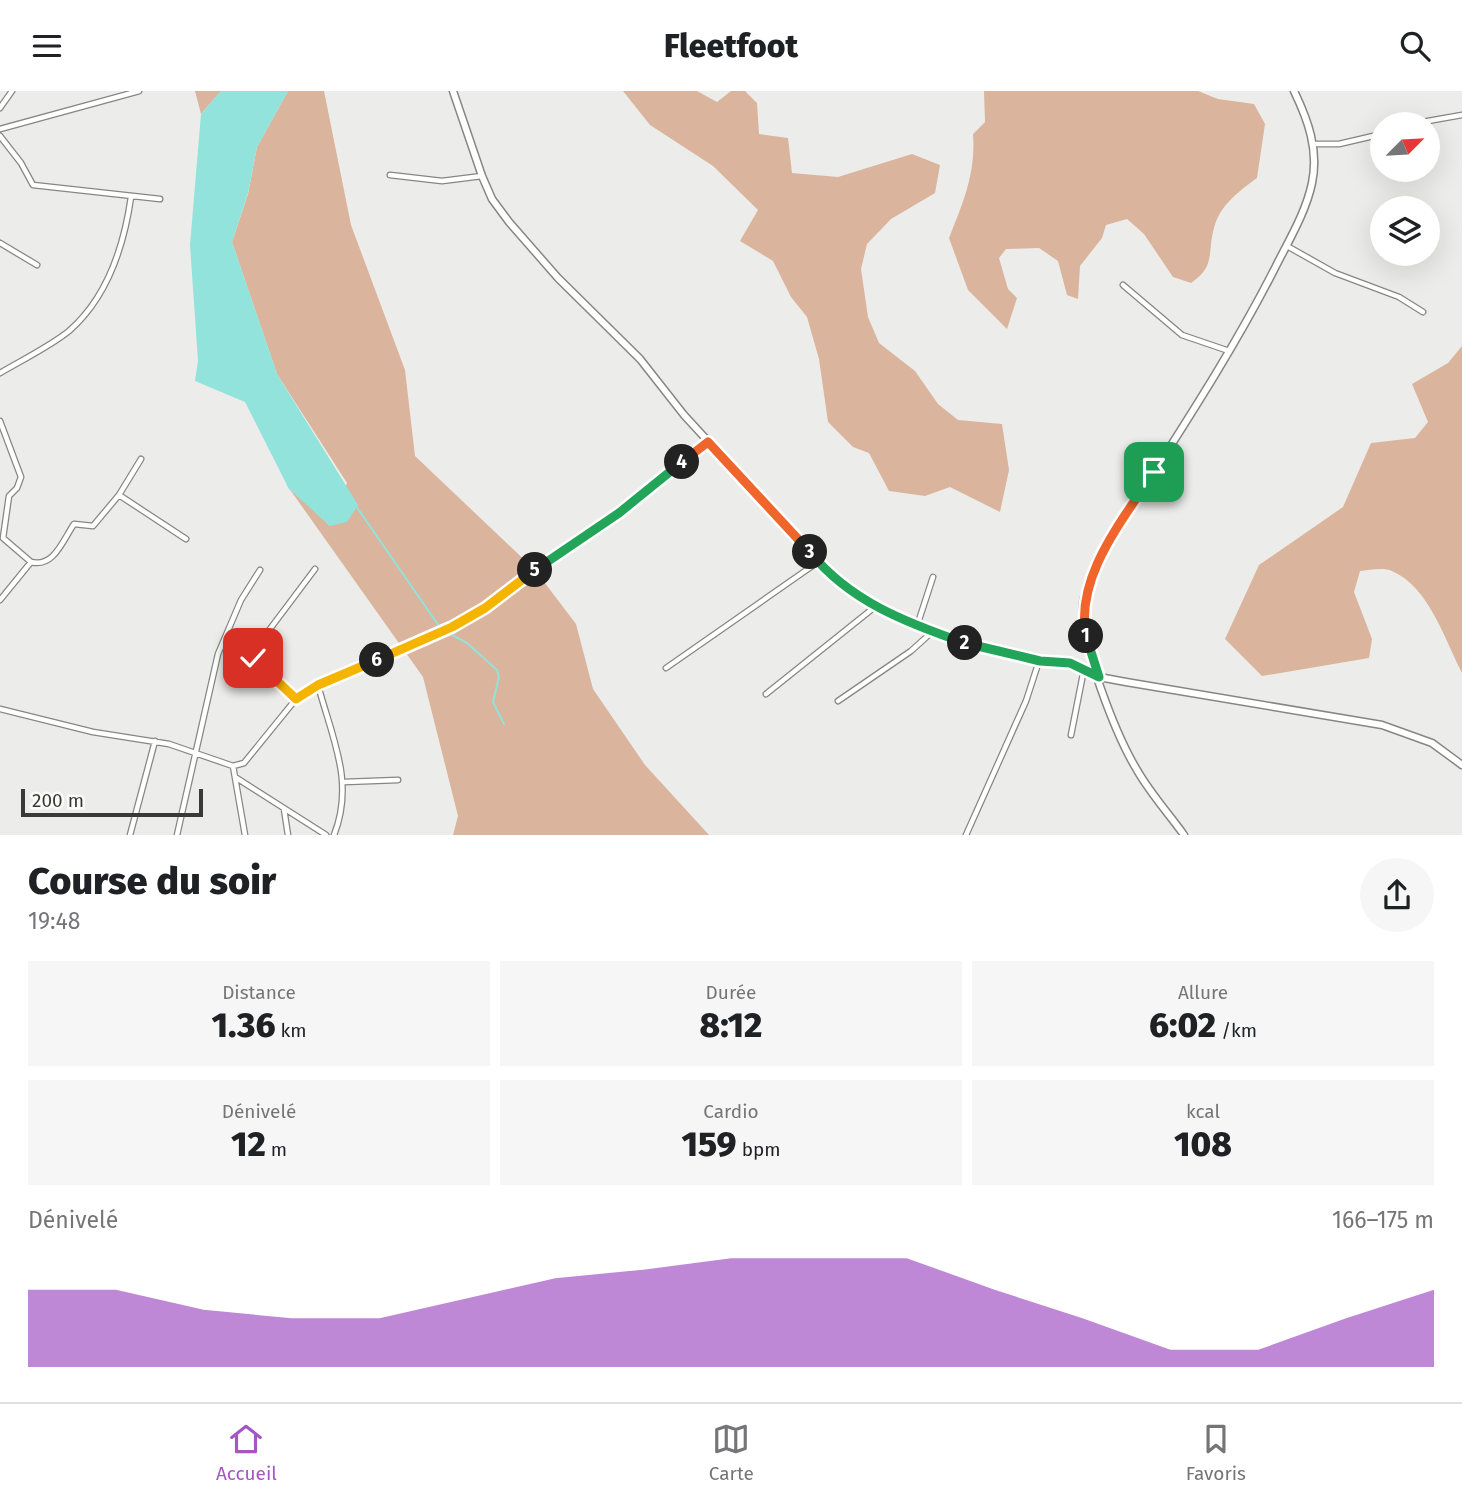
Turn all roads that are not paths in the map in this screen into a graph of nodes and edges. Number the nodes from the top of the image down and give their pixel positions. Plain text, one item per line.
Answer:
1 (12, 91) edge
2 (139, 91) edge
3 (453, 91) edge
4 (1294, 91) edge
5 (0, 108) edge
6 (1462, 115) edge
7 (1440, 119) edge
8 (0, 129) edge
9 (0, 136) edge
10 (1370, 137) edge
11 (1313, 144) junction
12 (390, 175) dead end
13 (482, 176) junction
14 (131, 197) junction
15 (160, 199) dead end
16 (0, 243) edge
17 (1286, 246) junction
18 (37, 265) dead end
19 (1123, 285) dead end
20 (1423, 312) dead end
21 (1229, 351) junction
22 (0, 373) edge
23 (0, 421) edge
24 (708, 442) junction
25 (141, 459) dead end
26 (119, 495) junction
27 (186, 539) dead end
28 (31, 562) junction
29 (818, 562) junction
30 (315, 569) dead end
31 (260, 570) dead end
32 (933, 577) dead end
33 (0, 600) edge
34 (876, 606) junction
35 (917, 626) junction
36 (932, 632) junction
37 (1040, 661) junction
38 (666, 668) dead end
39 (1084, 669) junction
40 (1099, 677) junction
41 (318, 685) junction
42 (766, 694) dead end
43 (296, 699) junction
44 (838, 701) dead end
45 (0, 709) edge
46 (1071, 735) dead end
47 (155, 741) junction
48 (195, 753) junction
49 (1462, 765) edge
50 (233, 767) junction
51 (234, 776) junction
52 (398, 780) dead end
53 (344, 782) junction
54 (284, 809) junction
55 (130, 835) edge
56 (177, 835) edge
57 (246, 835) edge
58 (288, 835) edge
59 (326, 835) edge
60 (334, 835) edge
61 (966, 835) edge
62 (1184, 835) edge

1 - 5 street
2 - 8 street
3 - 13 street
4 - 11 street
6 - 7 street
9 - 14 street
10 - 11 street
11 - 17 street
12 - 13 street
13 - 24 street
14 - 15 street
14 - 22 street
16 - 18 street
17 - 20 street
17 - 21 street
19 - 21 street
21 - 40 street
23 - 28 street
24 - 29 street
24 - 41 street
25 - 26 street
26 - 27 street
26 - 28 street
28 - 33 street
29 - 34 street
29 - 38 street
30 - 43 street
31 - 48 street
32 - 35 street
34 - 35 street
34 - 42 street
35 - 36 street
36 - 37 street
36 - 44 street
37 - 39 street
37 - 61 street
39 - 40 street
39 - 46 street
40 - 49 street
40 - 62 street
41 - 43 street
41 - 53 street
43 - 50 street
45 - 47 street
47 - 48 street
47 - 55 street
48 - 50 street
48 - 56 street
50 - 51 street
51 - 54 street
51 - 57 street
52 - 53 street
53 - 60 street
54 - 58 street
54 - 59 street

